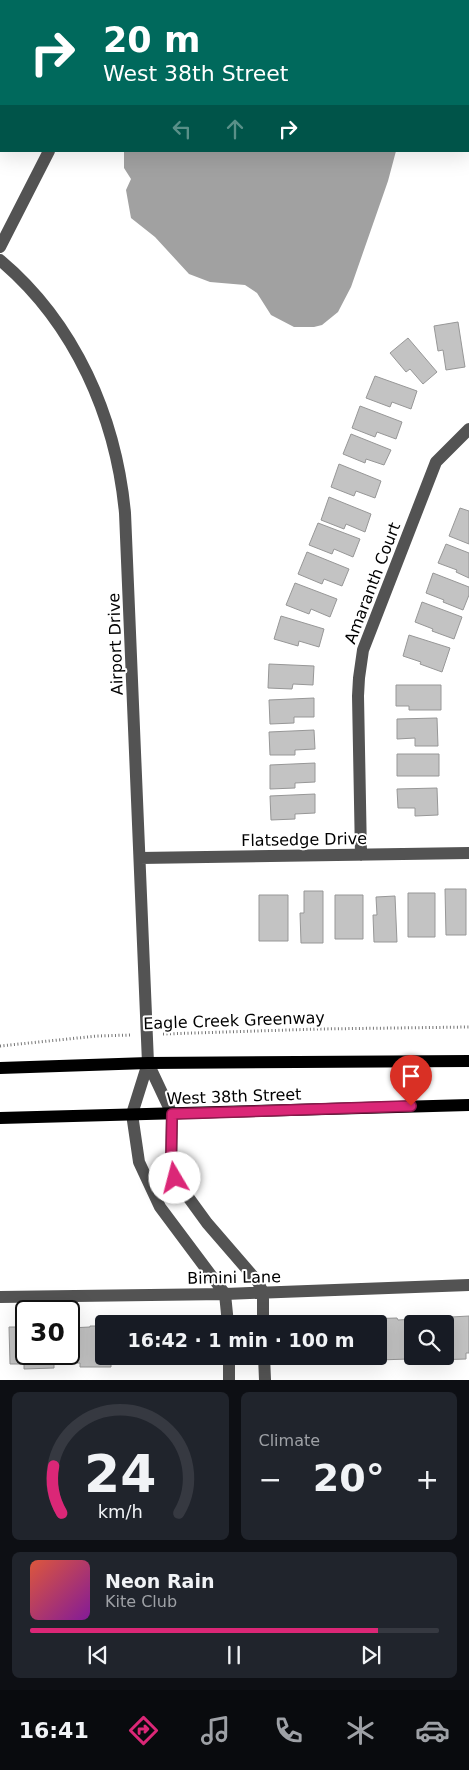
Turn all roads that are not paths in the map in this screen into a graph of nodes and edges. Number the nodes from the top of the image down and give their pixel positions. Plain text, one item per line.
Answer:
1 (48, 152) edge
2 (0, 247) edge
3 (0, 260) edge
4 (469, 430) edge
5 (469, 853) edge
6 (360, 855) junction
7 (140, 858) junction
8 (469, 1061) edge
9 (148, 1063) junction
10 (0, 1068) edge
11 (469, 1105) edge
12 (132, 1114) junction
13 (172, 1114) junction
14 (0, 1118) edge
15 (469, 1285) edge
16 (262, 1293) junction
17 (224, 1294) junction
18 (0, 1297) edge
19 (227, 1315) edge
20 (263, 1315) edge
21 (229, 1365) edge
22 (264, 1365) edge
23 (229, 1380) edge
24 (265, 1380) edge

1 - 2 street
3 - 7 street, Airport Drive
4 - 6 street, Amaranth Court
5 - 6 street, Flatsedge Drive
6 - 7 street, Flatsedge Drive
7 - 9 street, Airport Drive
8 - 9 main road, West 38th Street
9 - 10 main road, West 38th Street
9 - 12 street
9 - 13 street
11 - 13 main road, West 38th Street
12 - 13 main road, West 38th Street
12 - 14 main road, West 38th Street
12 - 17 street
13 - 16 street
15 - 16 street, Bimini Lane
16 - 17 street, Bimini Lane
16 - 20 street
17 - 18 street, Bimini Lane
17 - 19 street
21 - 23 street
22 - 24 street

